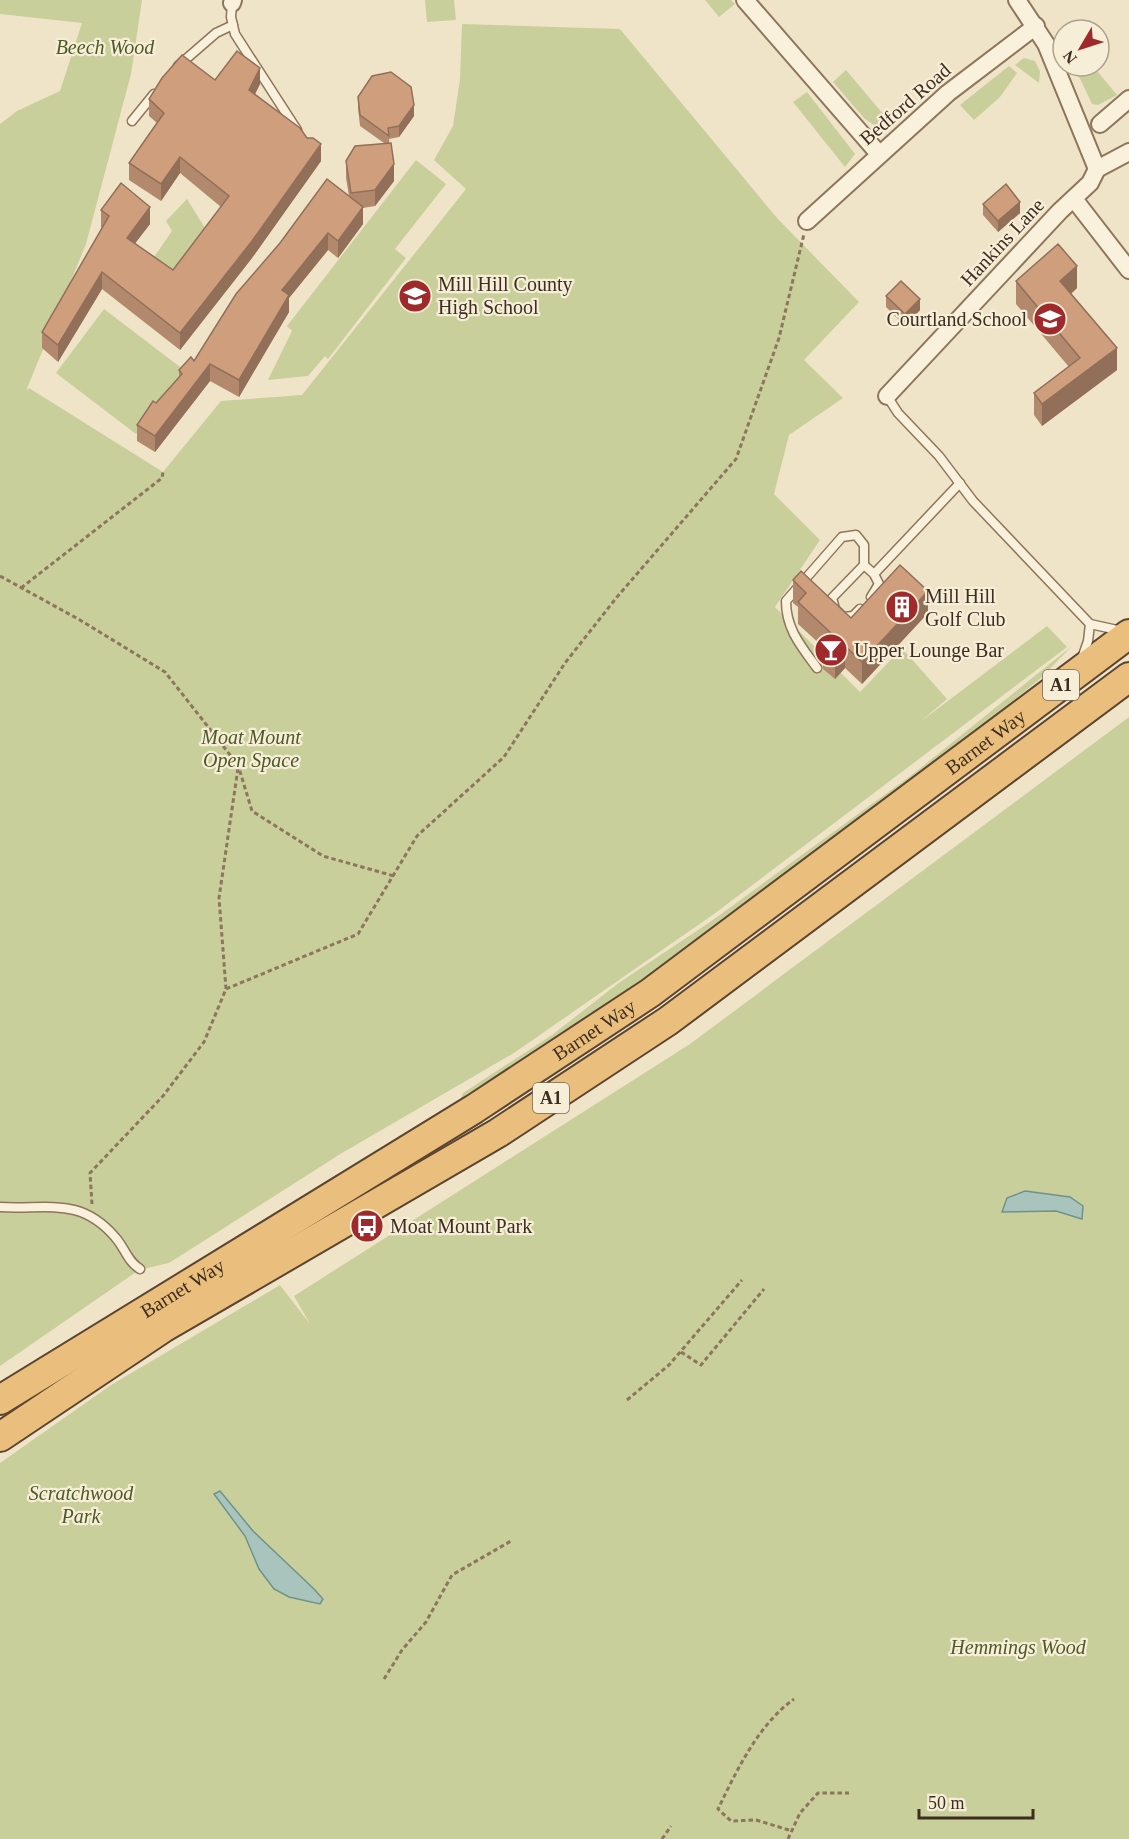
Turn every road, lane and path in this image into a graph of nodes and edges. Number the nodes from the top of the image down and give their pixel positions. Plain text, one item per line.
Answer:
1 (745, 0) edge
2 (1017, 0) edge
3 (232, 1) edge
4 (233, 25) junction
5 (1036, 26) junction
6 (172, 71) edge
7 (159, 87) edge
8 (1129, 99) edge
9 (132, 121) dead end
10 (1100, 124) dead end
11 (303, 139) edge
12 (1129, 152) edge
13 (879, 154) junction
14 (1098, 169) junction
15 (1074, 199) junction
16 (807, 221) joint
17 (1129, 270) edge
18 (887, 396) joint
19 (163, 472) dead end
20 (960, 483) junction
21 (864, 565) junction
22 (873, 574) junction
23 (0, 576) edge
24 (21, 588) junction
25 (1090, 624) junction
26 (1129, 633) edge
27 (817, 668) dead end
28 (1075, 674) junction
29 (1123, 685) edge
30 (238, 765) junction
31 (394, 876) junction
32 (226, 989) junction
33 (0, 1207) edge
34 (93, 1216) junction
35 (140, 1269) dead end
36 (742, 1280) dead end
37 (764, 1289) dead end
38 (681, 1352) junction
39 (0, 1400) edge
40 (627, 1400) dead end
41 (0, 1437) edge
42 (511, 1541) dead end
43 (384, 1679) dead end
44 (794, 1699) dead end
45 (849, 1793) dead end
46 (671, 1826) dead end
47 (789, 1830) dead end
48 (662, 1839) edge
49 (788, 1839) edge

1 - 13 street
2 - 5 street
3 - 4 lane
4 - 6 lane
4 - 11 lane
5 - 13 street, Bedford Road
5 - 14 street
7 - 9 lane
8 - 10 street
12 - 14 street, Hankins Lane
13 - 16 street, Bedford Road
14 - 15 street, Hankins Lane
15 - 17 street
15 - 18 street, Hankins Lane
16 - 31 path
18 - 20 lane
19 - 24 path
20 - 22 lane
20 - 25 lane
21 - 22 lane
21 - 22 lane
21 - 27 lane
23 - 24 path
24 - 30 path
25 - 26 lane
25 - 28 lane
26 - 28 highway, Barnet Way / A1
28 - 39 highway, Barnet Way / A1
29 - 41 highway, Barnet Way / A1
30 - 31 path
30 - 32 path
31 - 32 path
32 - 34 path
33 - 34 lane
34 - 35 lane
36 - 38 path
37 - 38 path
38 - 40 path
42 - 43 path
44 - 47 path
45 - 49 path
46 - 48 path

